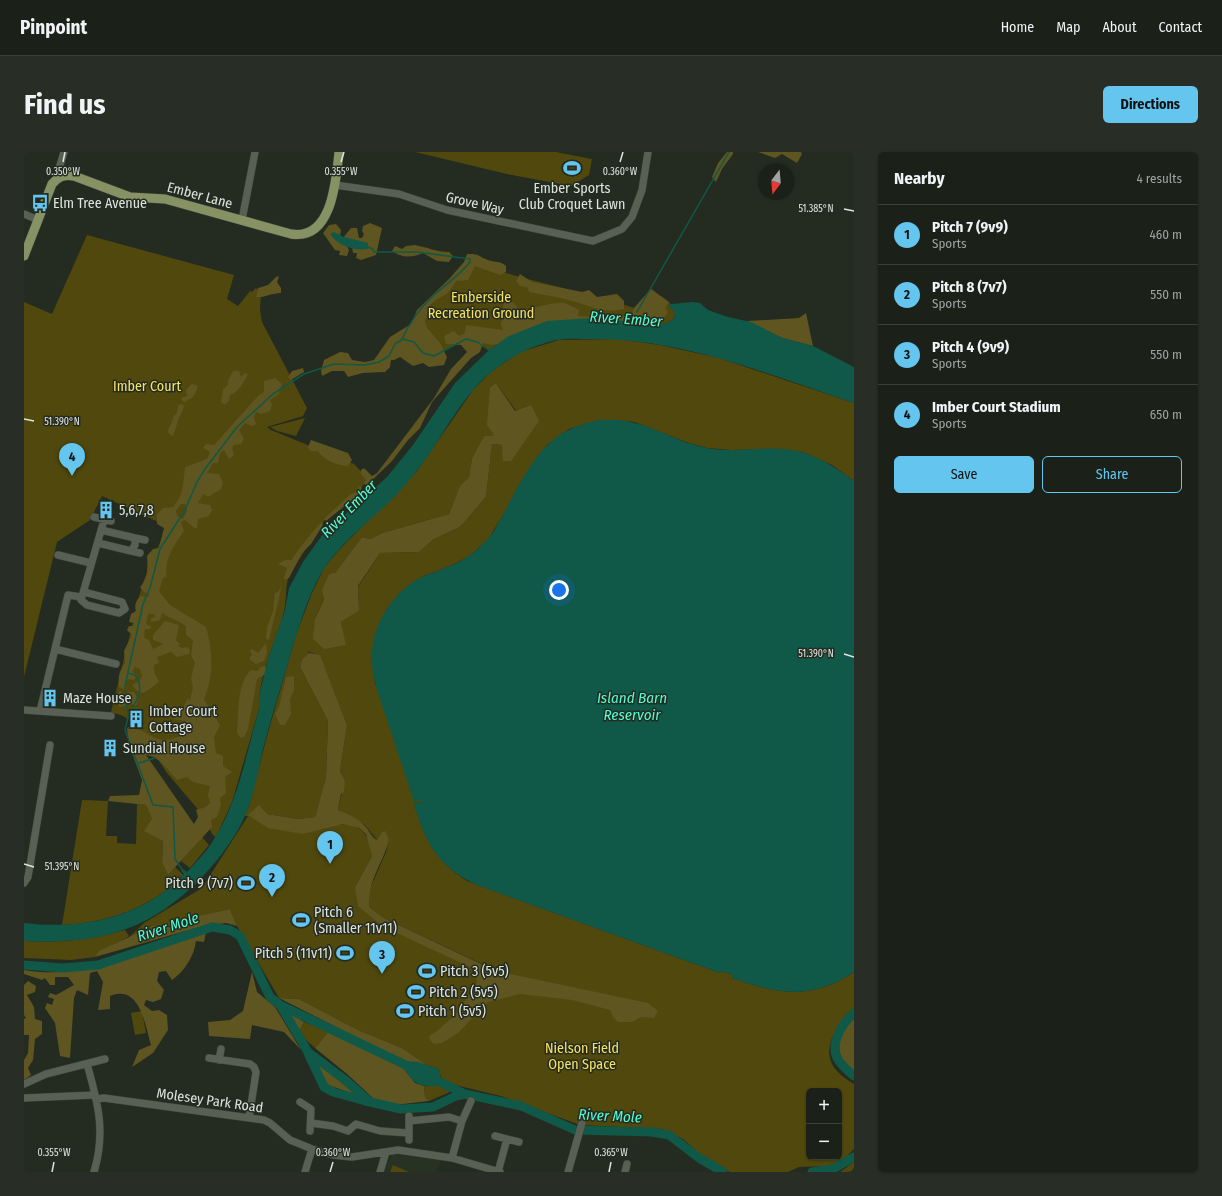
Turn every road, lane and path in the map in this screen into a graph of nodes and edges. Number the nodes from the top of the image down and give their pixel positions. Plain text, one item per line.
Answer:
1 (64, 152) edge
2 (255, 152) edge
3 (339, 152) edge
4 (648, 152) edge
5 (60, 177) junction
6 (335, 185) junction
7 (24, 214) edge
8 (38, 220) junction
9 (242, 220) junction
10 (24, 256) edge
11 (94, 517) dead end
12 (102, 530) junction
13 (135, 538) junction
14 (145, 540) dead end
15 (98, 543) junction
16 (131, 551) junction
17 (140, 553) dead end
18 (58, 555) dead end
19 (91, 563) junction
20 (83, 595) junction
21 (55, 649) junction
22 (116, 664) dead end
23 (24, 710) edge
24 (40, 711) junction
25 (111, 716) dead end
26 (50, 745) dead end
27 (24, 883) edge
28 (221, 1049) dead end
29 (209, 1058) dead end
30 (105, 1059) dead end
31 (219, 1060) junction
32 (87, 1064) junction
33 (24, 1084) edge
34 (96, 1097) junction
35 (24, 1098) edge
36 (471, 1101) dead end
37 (300, 1102) dead end
38 (250, 1118) junction
39 (462, 1121) junction
40 (311, 1123) junction
41 (581, 1124) dead end
42 (310, 1131) dead end
43 (495, 1136) dead end
44 (507, 1139) junction
45 (519, 1142) dead end
46 (312, 1149) junction
47 (386, 1152) junction
48 (452, 1158) junction
49 (628, 1164) dead end
50 (94, 1172) edge
51 (305, 1172) edge
52 (380, 1172) edge
53 (498, 1172) edge
54 (568, 1172) edge
55 (625, 1172) edge

1 - 5 street
2 - 9 street
3 - 6 main road, Ember Lane
4 - 6 street, Grove Way
5 - 8 main road
5 - 9 main road, Ember Lane
6 - 9 main road, Ember Lane
7 - 8 street
8 - 10 main road
11 - 12 street
12 - 13 street
12 - 15 street
13 - 14 street
13 - 16 street
15 - 16 street
15 - 19 street
16 - 17 street
18 - 19 street
19 - 20 street
20 - 20 street
20 - 21 street
21 - 22 street
21 - 24 street
23 - 24 street
24 - 25 street
26 - 27 street
28 - 31 street
29 - 31 street
30 - 32 street
31 - 38 street
32 - 33 street
32 - 34 street
34 - 35 street, Molesey Park Road
34 - 38 street, Molesey Park Road
34 - 50 street
36 - 39 street
37 - 40 street
38 - 46 street, Molesey Park Road
39 - 40 street
39 - 48 street
40 - 42 street
41 - 54 street
43 - 44 street
44 - 45 street
44 - 53 street
46 - 47 street, Molesey Park Road
46 - 51 street
47 - 48 street, Molesey Park Road
47 - 52 street
48 - 53 street, Molesey Park Road
49 - 55 street

